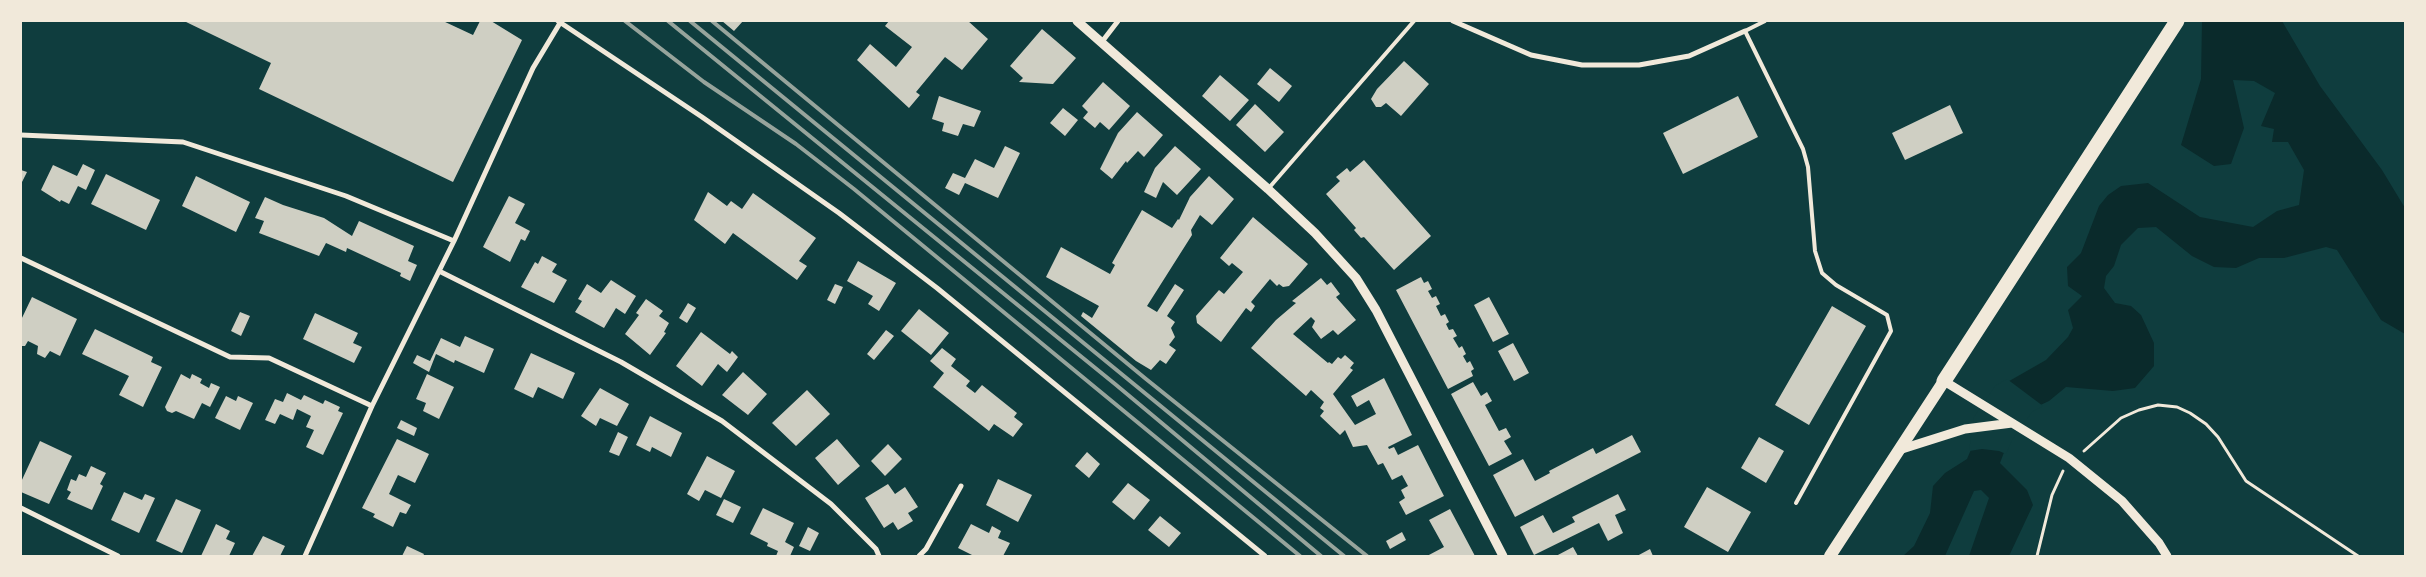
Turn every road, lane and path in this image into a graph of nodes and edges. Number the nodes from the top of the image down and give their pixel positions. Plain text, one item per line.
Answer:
1 (1077, 21) edge
2 (1118, 21) edge
3 (1414, 21) edge
4 (1453, 21) edge
5 (1765, 21) edge
6 (2177, 21) edge
7 (559, 22) edge
8 (1745, 32) junction
9 (1101, 43) junction
10 (21, 135) edge
11 (1268, 189) junction
12 (454, 242) junction
13 (21, 258) edge
14 (439, 271) junction
15 (1944, 381) junction
16 (372, 406) junction
17 (2012, 423) junction
18 (1902, 449) junction
19 (2077, 457) dead end
20 (2070, 464) dead end
21 (961, 486) dead end
22 (1796, 503) dead end
23 (21, 508) edge
24 (118, 556) edge
25 (306, 556) edge
26 (879, 556) edge
27 (919, 556) edge
28 (1265, 556) edge
29 (1503, 556) edge
30 (1830, 556) edge
31 (2037, 556) edge
32 (2167, 556) edge
33 (2358, 556) edge

1 - 9 street
2 - 9 street
3 - 11 lane
4 - 8 street
5 - 8 lane
6 - 15 highway
7 - 12 street
7 - 28 street
8 - 22 lane
9 - 11 street
10 - 12 street
11 - 29 street
12 - 14 street
13 - 16 street
14 - 16 street
14 - 26 street
15 - 17 street
15 - 18 main road
16 - 25 street
17 - 18 street
17 - 32 street
18 - 30 main road
19 - 33 path
20 - 31 path
21 - 27 street
23 - 24 street

